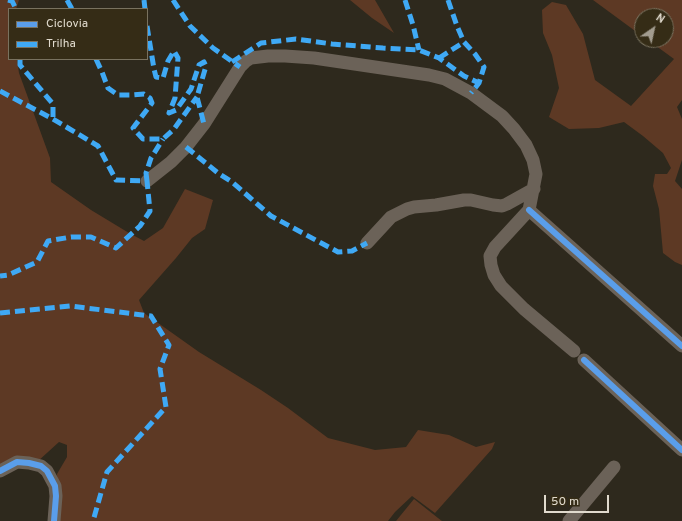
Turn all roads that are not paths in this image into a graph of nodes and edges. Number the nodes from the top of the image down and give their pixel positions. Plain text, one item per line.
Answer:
1 (147, 181) dead end
2 (534, 189) junction
3 (529, 210) junction
4 (367, 243) dead end
5 (682, 346) edge
6 (574, 351) dead end
7 (584, 360) dead end
8 (682, 450) edge
9 (614, 467) dead end
10 (0, 472) edge
11 (54, 521) edge
12 (569, 521) edge

1 - 2 street
2 - 3 street
2 - 4 street
3 - 5 street
3 - 6 street
7 - 8 street
9 - 12 street
10 - 11 street

